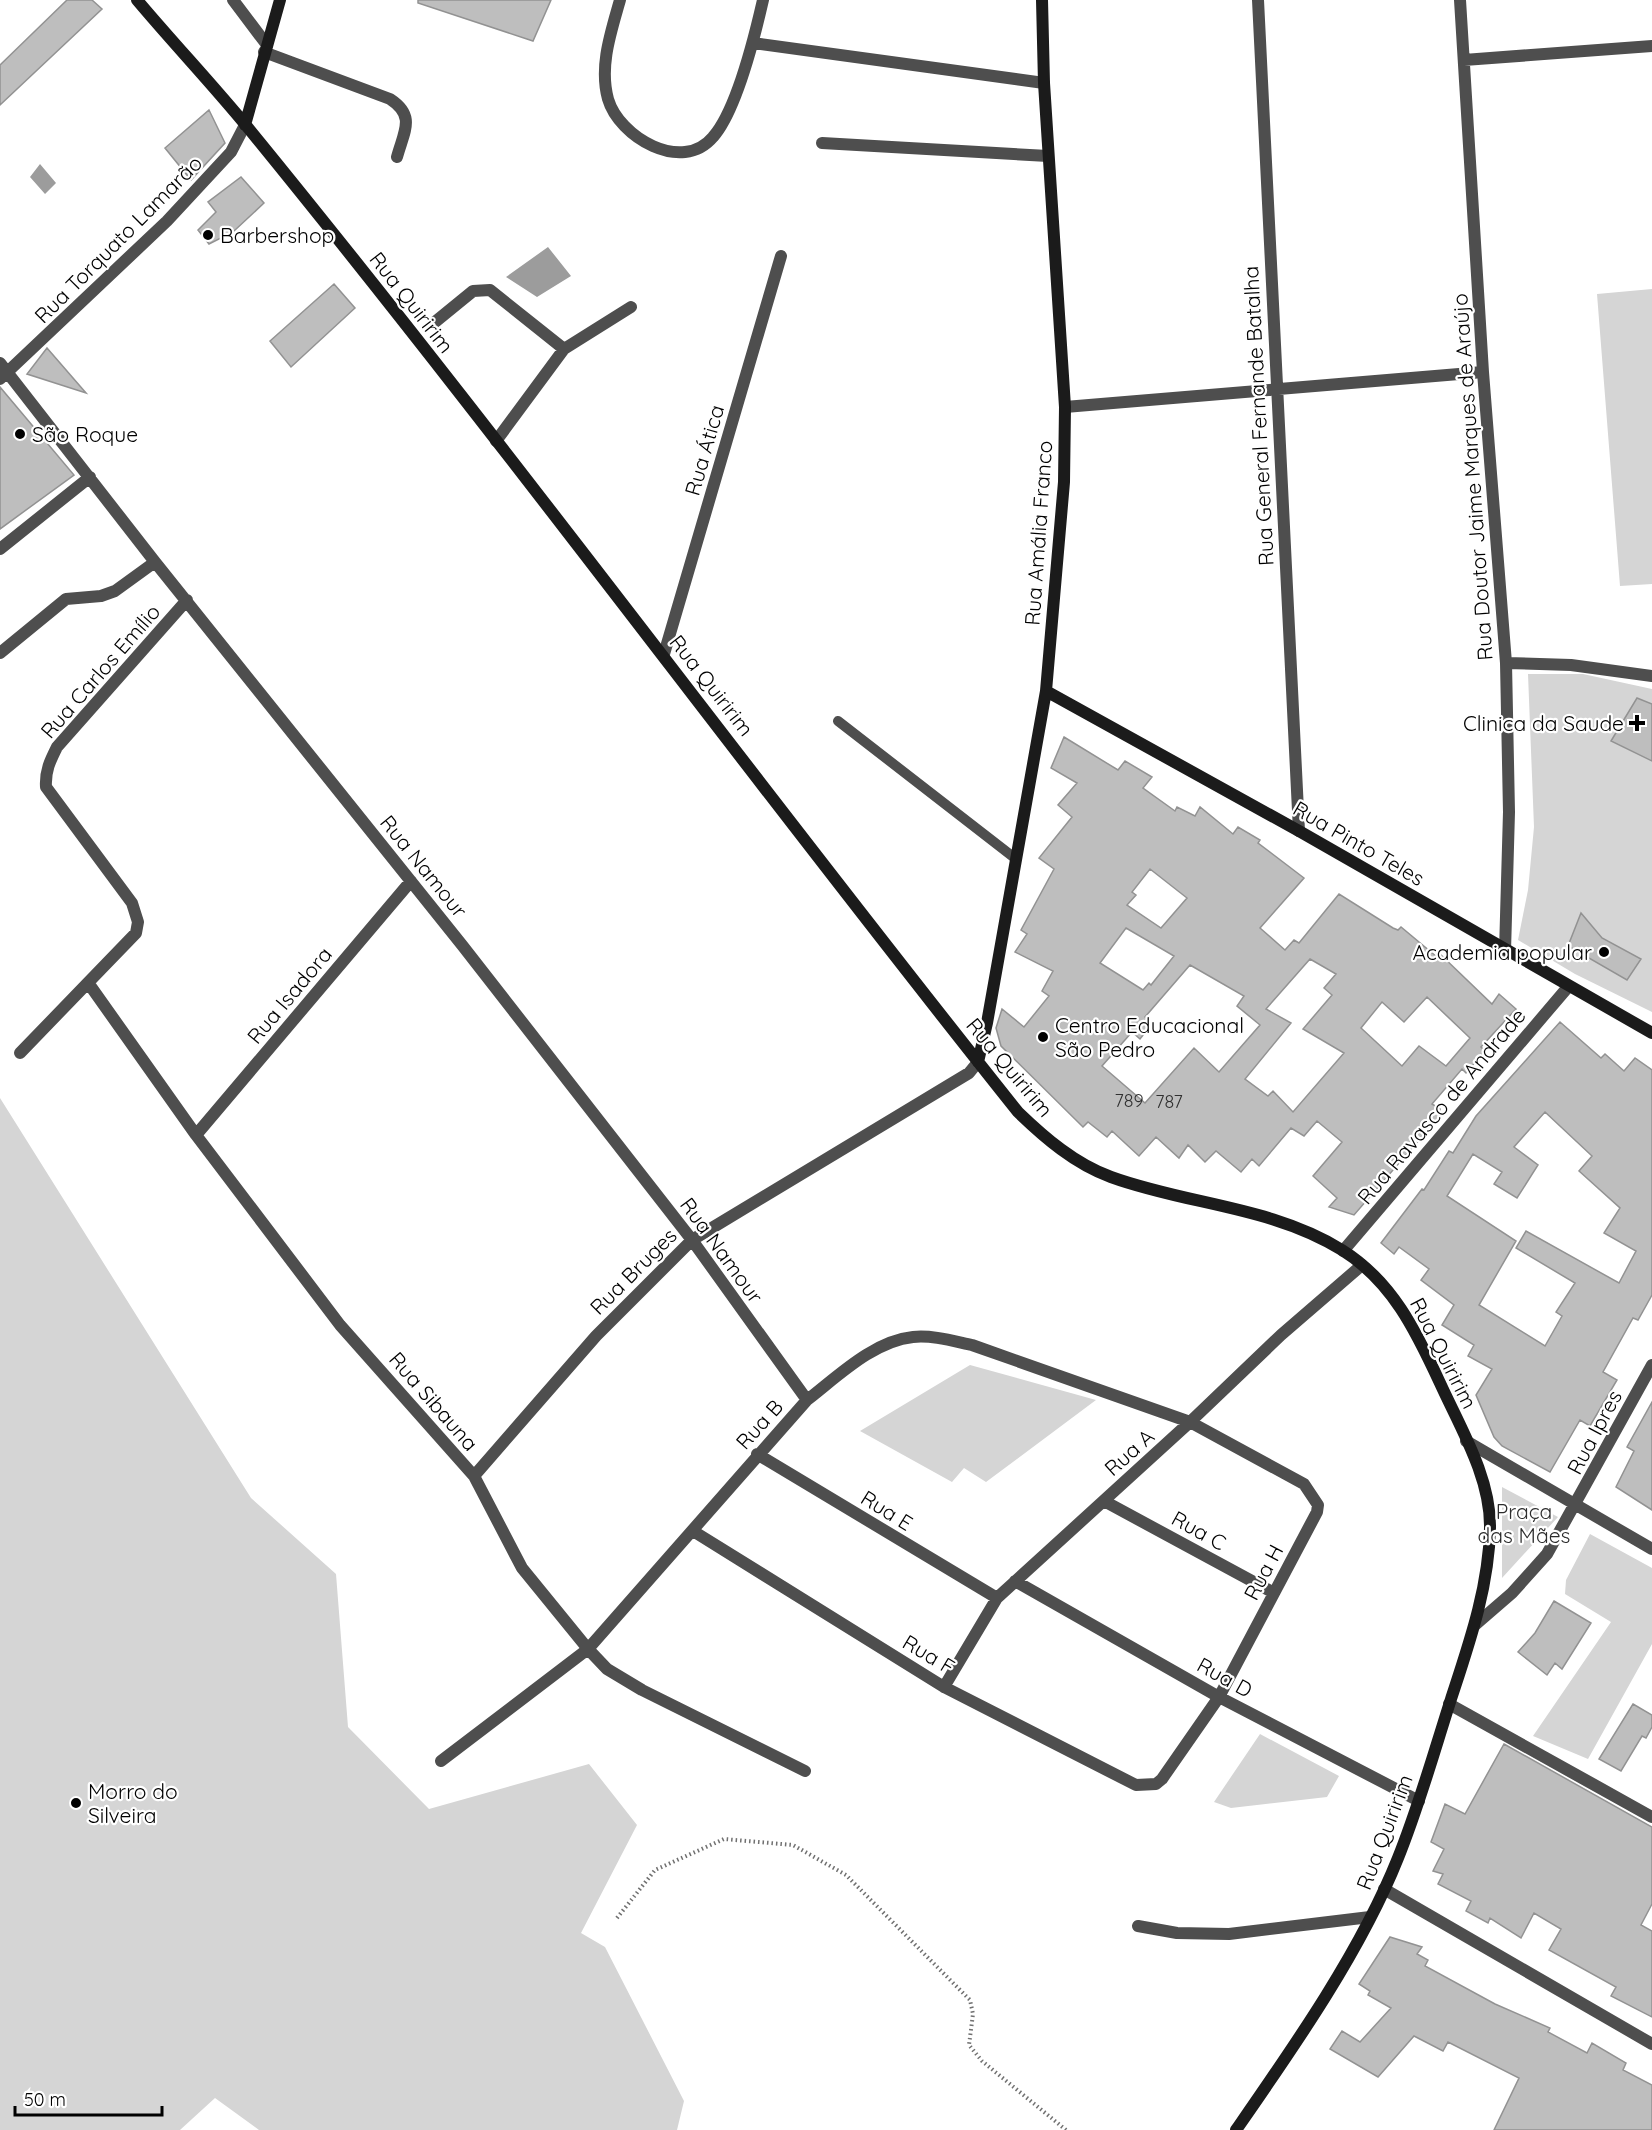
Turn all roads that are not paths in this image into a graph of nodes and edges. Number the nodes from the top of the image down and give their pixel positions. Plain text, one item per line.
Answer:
1 (137, 0) edge
2 (233, 0) edge
3 (280, 0) edge
4 (620, 0) edge
5 (763, 0) edge
6 (1042, 0) edge
7 (1258, 0) edge
8 (1461, 0) edge
9 (753, 43) junction
10 (1652, 46) edge
11 (266, 49) junction
12 (1464, 60) junction
13 (1044, 83) junction
14 (245, 125) junction
15 (822, 143) dead end
16 (1048, 156) junction
17 (397, 157) dead end
18 (781, 256) dead end
19 (631, 307) dead end
20 (435, 322) dead end
21 (564, 349) junction
22 (3, 371) edge
23 (1483, 372) junction
24 (1276, 389) junction
25 (1065, 407) junction
26 (496, 441) junction
27 (90, 477) junction
28 (0, 549) edge
29 (155, 562) junction
30 (187, 600) junction
31 (0, 653) edge
32 (664, 654) junction
33 (1506, 663) junction
34 (1652, 676) edge
35 (1046, 691) junction
36 (838, 721) dead end
37 (1299, 831) junction
38 (1016, 859) junction
39 (411, 881) junction
40 (1505, 951) junction
41 (89, 984) junction
42 (1568, 987) junction
43 (1652, 1033) edge
44 (20, 1053) dead end
45 (978, 1062) junction
46 (196, 1135) junction
47 (692, 1240) junction
48 (1343, 1251) junction
49 (1362, 1265) junction
50 (1652, 1365) edge
51 (807, 1400) junction
52 (1190, 1422) junction
53 (1466, 1441) junction
54 (757, 1454) junction
55 (474, 1476) junction
56 (1104, 1501) junction
57 (1576, 1505) junction
58 (693, 1531) junction
59 (1652, 1549) edge
60 (1015, 1581) junction
61 (1274, 1593) junction
62 (997, 1598) junction
63 (1475, 1624) junction
64 (588, 1649) junction
65 (944, 1687) junction
66 (1219, 1697) junction
67 (1449, 1704) junction
68 (441, 1761) dead end
69 (805, 1771) dead end
70 (1156, 1784) joint
71 (1419, 1801) junction
72 (1652, 1818) edge
73 (1384, 1888) junction
74 (1370, 1917) junction
75 (1138, 1926) dead end
76 (1652, 2044) edge
77 (1236, 2130) edge

1 - 14 main road, Rua Quiririm
2 - 11 street
3 - 11 main road
4 - 9 street
5 - 9 street
6 - 13 main road, Rua Amália Franco
7 - 24 street, Rua General Fernande Batalha
8 - 12 street, Rua Doutor Jaime Marques de Araújo
9 - 13 street
10 - 12 street
11 - 14 main road
11 - 17 street
12 - 23 street, Rua Doutor Jaime Marques de Araújo
13 - 16 main road, Rua Amália Franco
14 - 22 street, Rua Torquato Lamarão
14 - 26 main road, Rua Quiririm
15 - 16 street
16 - 25 main road, Rua Amália Franco
18 - 32 street, Rua Ática
19 - 21 street
20 - 21 street
21 - 26 street
22 - 27 street, Rua Namour
23 - 24 street
23 - 33 street, Rua Doutor Jaime Marques de Araújo
24 - 25 street
24 - 37 street, Rua General Fernande Batalha
25 - 35 main road, Rua Amália Franco
26 - 32 main road, Rua Quiririm
27 - 28 street
27 - 29 street, Rua Namour
29 - 30 street, Rua Namour
29 - 31 street
30 - 39 street, Rua Namour
30 - 41 street, Rua Carlos Emílio
32 - 45 main road, Rua Quiririm
33 - 34 street
33 - 40 street, Rua Doutor Jaime Marques de Araújo
35 - 37 main road, Rua Pinto Teles
35 - 38 main road, Rua Amália Franco
36 - 38 lane
37 - 40 main road, Rua Pinto Teles
38 - 45 main road, Rua Amália Franco
39 - 46 street, Rua Isadora
39 - 47 street, Rua Namour
40 - 42 main road, Rua Pinto Teles
41 - 44 street, Rua Carlos Emílio
41 - 46 street, Rua Sibauna
42 - 43 main road, Rua Pinto Teles
42 - 48 street, Rua Ravasco de Andrade
45 - 47 street, Rua Bruges
45 - 48 main road, Rua Quiririm
46 - 55 street, Rua Sibauna
47 - 51 street, Rua Namour
47 - 55 street, Rua Bruges
48 - 49 main road, Rua Quiririm
49 - 52 street, Rua A
49 - 53 main road, Rua Quiririm
50 - 57 street, Rua Ipres
51 - 52 street, Rua B
51 - 54 street, Rua B
52 - 56 street, Rua A
52 - 61 street, Rua H
53 - 57 street
53 - 63 main road, Rua Quiririm
54 - 58 street, Rua B
54 - 62 street, Rua E
55 - 64 street, Rua Sibauna
56 - 60 street, Rua A
56 - 61 street, Rua C
57 - 59 street
57 - 63 street, Rua Ipres
58 - 64 street, Rua B
58 - 65 street, Rua F
60 - 62 street, Rua A
60 - 66 street, Rua D
61 - 66 street, Rua H
62 - 65 street, Rua A
63 - 67 main road, Rua Quiririm
64 - 68 street, Rua B
64 - 69 street, Rua Sibauna
65 - 70 street, Rua F
66 - 70 street, Rua H
66 - 71 street, Rua D
67 - 71 main road, Rua Quiririm
67 - 72 street
71 - 73 main road, Rua Quiririm
73 - 74 main road, Rua Quiririm
73 - 76 street
74 - 75 street
74 - 77 main road, Rua Quiririm

